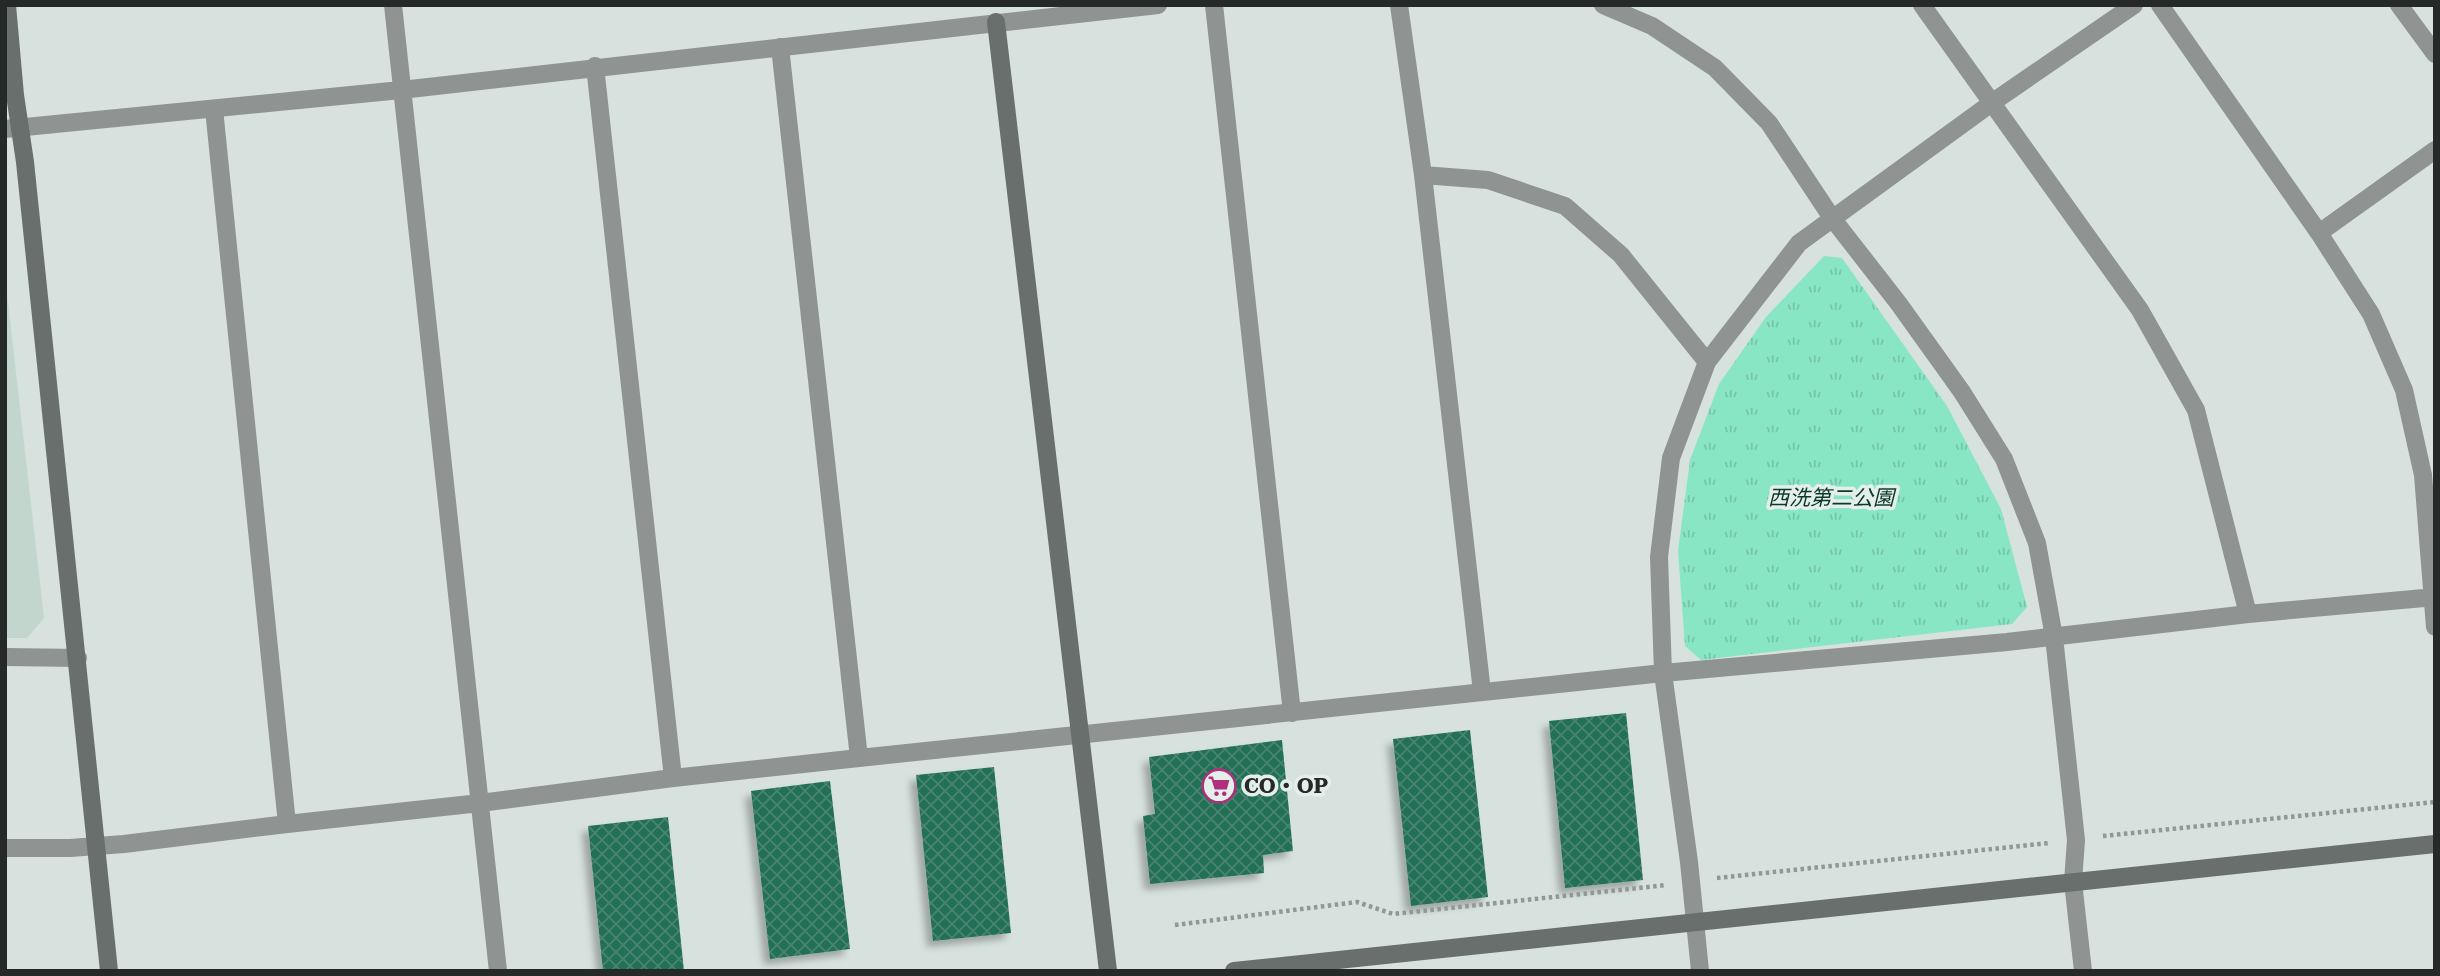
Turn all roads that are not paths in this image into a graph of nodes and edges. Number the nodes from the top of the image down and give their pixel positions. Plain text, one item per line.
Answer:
1 (7, 5) edge
2 (393, 5) edge
3 (1158, 5) edge
4 (1214, 5) edge
5 (1399, 5) edge
6 (1602, 5) edge
7 (1922, 5) edge
8 (2134, 5) edge
9 (2161, 5) edge
10 (2399, 5) edge
11 (996, 14) edge
12 (780, 47) junction
13 (2435, 54) edge
14 (595, 66) junction
15 (401, 90) junction
16 (1993, 102) junction
17 (214, 109) junction
18 (13, 129) edge
19 (2435, 150) edge
20 (1423, 175) junction
21 (1832, 218) junction
22 (2319, 233) junction
23 (1707, 362) junction
24 (2433, 597) edge
25 (2248, 614) junction
26 (2435, 627) edge
27 (2054, 638) junction
28 (5, 657) edge
29 (78, 658) junction
30 (1663, 673) junction
31 (1482, 692) junction
32 (1292, 713) junction
33 (1080, 736) junction
34 (859, 758) junction
35 (673, 778) junction
36 (480, 803) junction
37 (286, 824) junction
38 (2435, 844) edge
39 (95, 847) junction
40 (5, 848) edge
41 (2073, 881) junction
42 (1695, 921) junction
43 (109, 971) edge
44 (498, 971) edge
45 (1108, 971) edge
46 (1234, 971) edge
47 (1700, 971) edge
48 (2083, 971) edge

1 - 18 street
2 - 15 street
3 - 11 street
4 - 32 street
5 - 20 street
6 - 21 street
7 - 16 street
8 - 16 street
9 - 22 street
10 - 13 street
11 - 12 street
11 - 33 street
12 - 14 street
12 - 34 street
14 - 15 street
14 - 35 street
15 - 17 street
15 - 36 street
16 - 21 street
16 - 25 street
17 - 18 street
17 - 37 street
18 - 29 street
19 - 22 street
20 - 23 street
20 - 31 street
21 - 23 street
21 - 27 street
22 - 24 street
23 - 30 street
24 - 25 street
24 - 26 street
25 - 27 street
27 - 30 street
27 - 41 street
28 - 29 street
29 - 39 street
30 - 31 street
30 - 42 street
31 - 32 street
32 - 33 street
33 - 34 street
33 - 45 street
34 - 35 street
35 - 36 street
36 - 37 street
36 - 44 street
37 - 39 street
38 - 41 street
39 - 40 street
39 - 43 street
41 - 42 street
41 - 48 street
42 - 46 street
42 - 47 street

